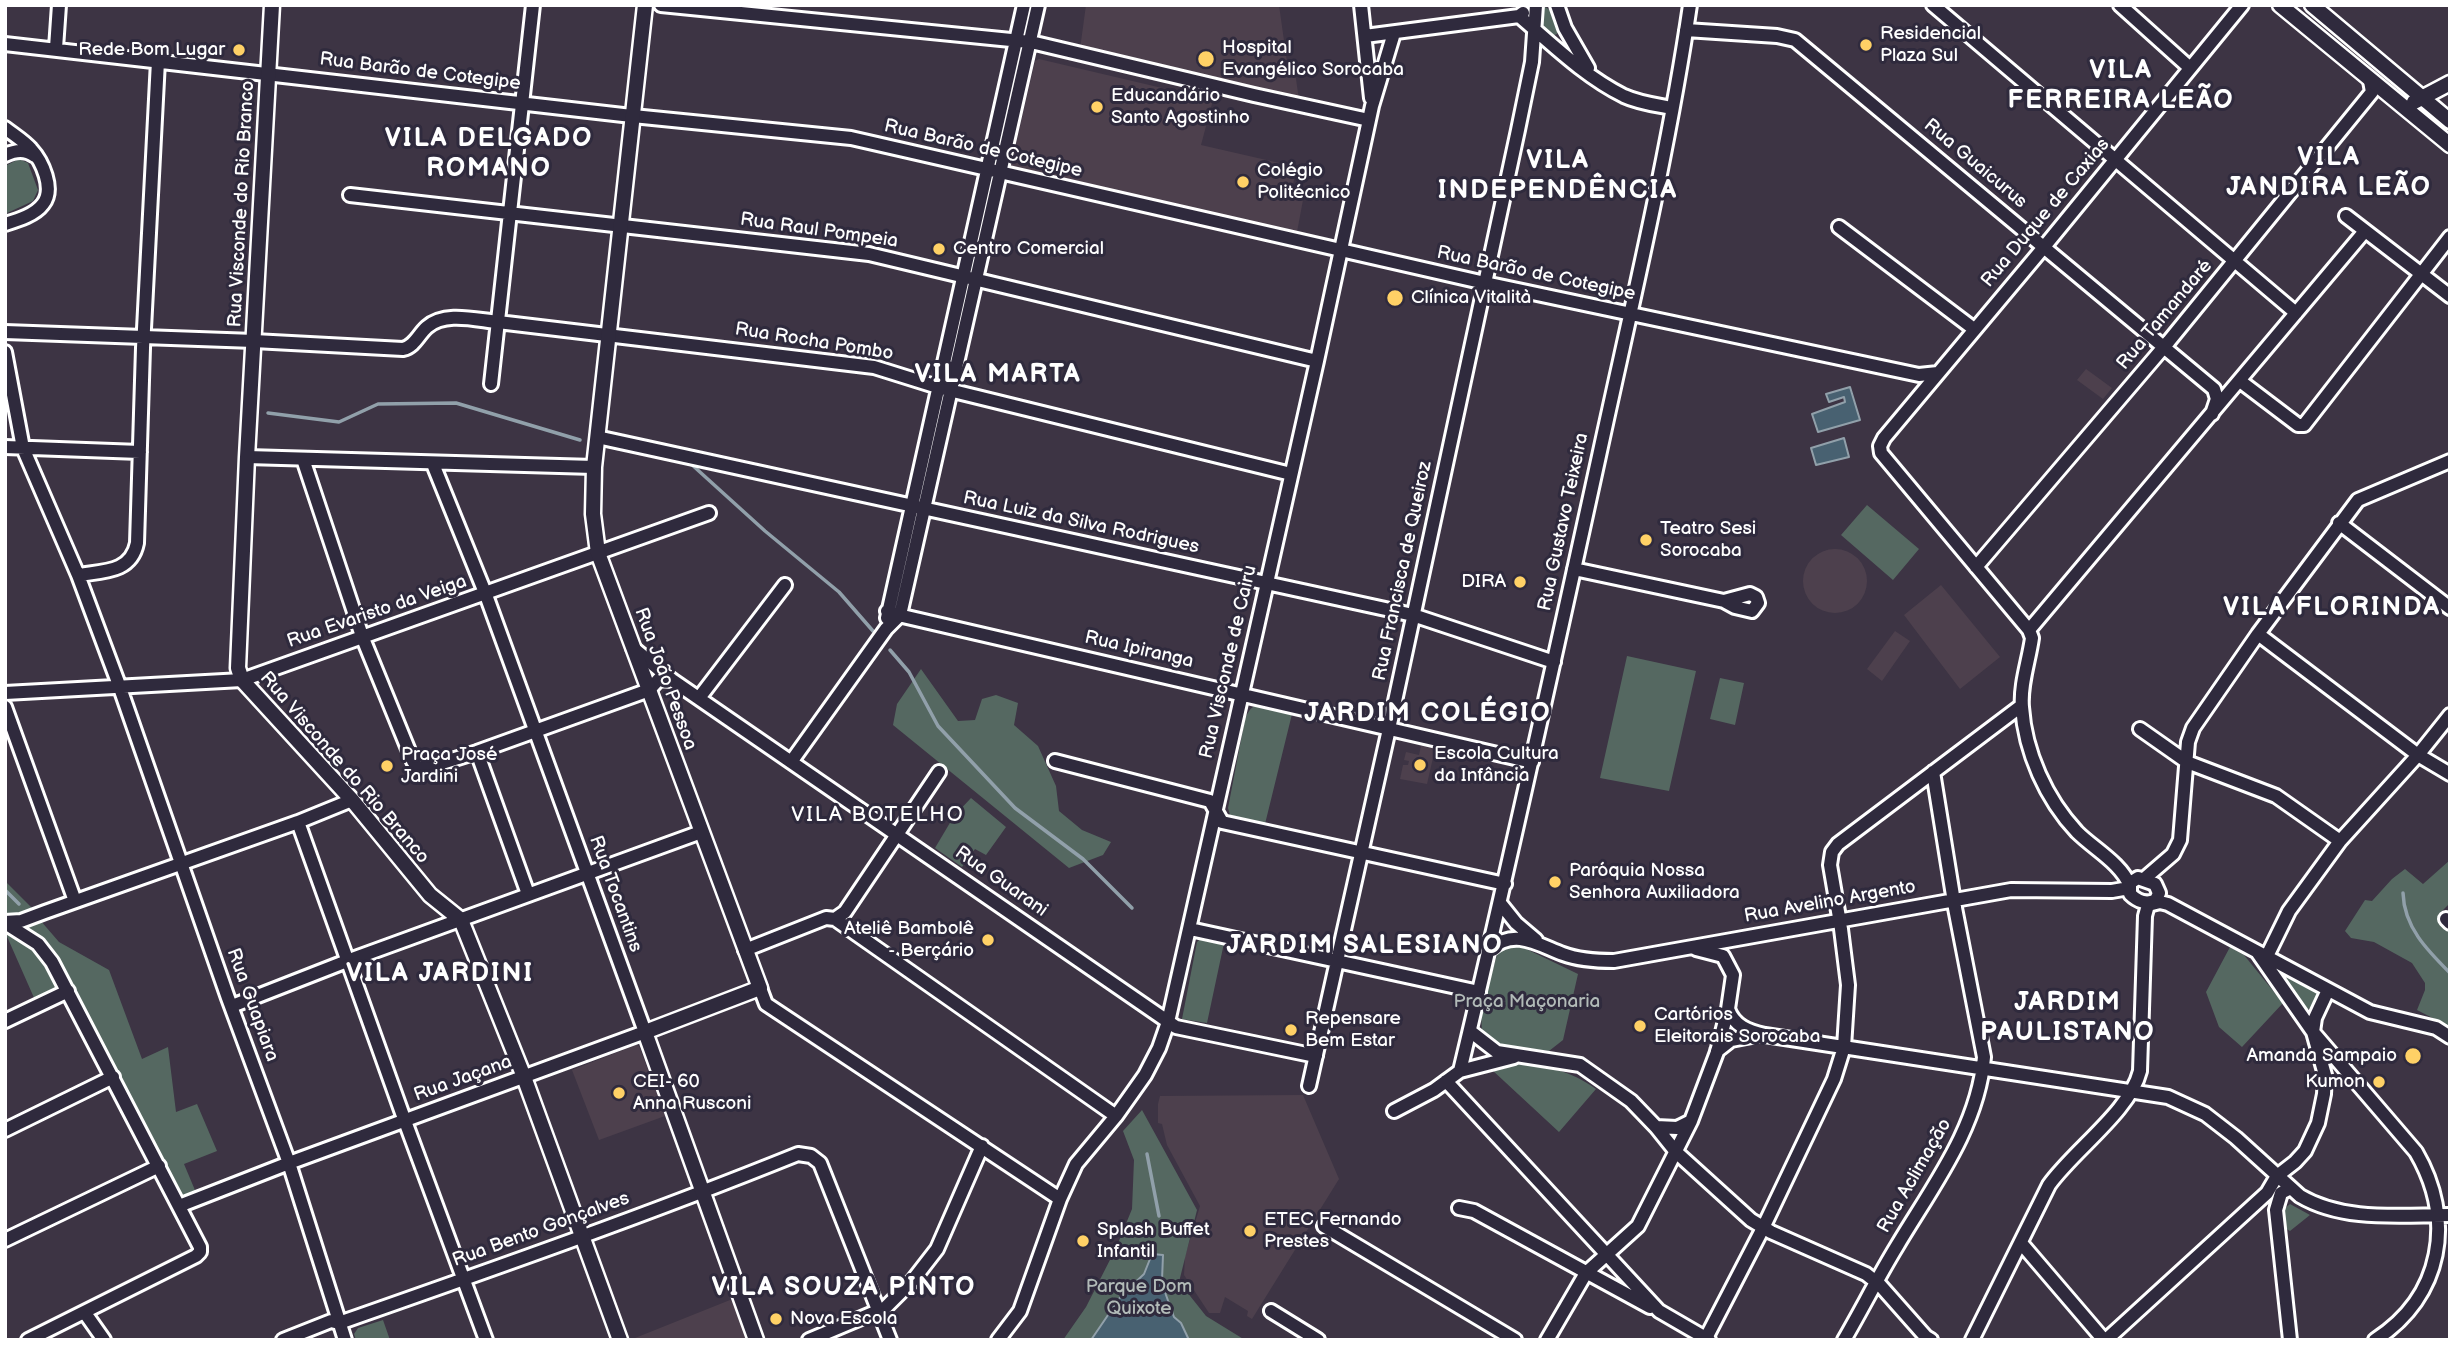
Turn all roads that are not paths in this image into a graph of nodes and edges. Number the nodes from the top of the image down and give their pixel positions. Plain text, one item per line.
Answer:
1 (59, 5) edge
2 (272, 5) edge
3 (533, 5) edge
4 (645, 5) edge
5 (661, 5) edge
6 (1024, 5) edge
7 (1038, 5) edge
8 (1361, 5) edge
9 (1535, 5) edge
10 (1690, 5) edge
11 (1696, 5) edge
12 (2120, 5) edge
13 (2242, 5) edge
14 (2280, 5) edge
15 (2312, 5) edge
16 (1938, 6) edge
17 (1556, 7) edge
18 (1519, 16) junction
19 (1687, 25) junction
20 (1565, 27) junction
21 (1533, 29) junction
22 (1394, 33) junction
23 (1365, 36) junction
24 (1017, 40) junction
25 (1031, 42) junction
26 (1547, 42) junction
27 (5, 44) edge
28 (56, 48) junction
29 (2334, 50) junction
30 (158, 61) junction
31 (1532, 62) junction
32 (2190, 68) junction
33 (268, 74) junction
34 (1596, 79) junction
35 (2370, 81) junction
36 (2450, 83) edge
37 (2421, 99) junction
38 (522, 103) junction
39 (1372, 106) junction
40 (1672, 108) junction
41 (633, 116) junction
42 (1368, 120) junction
43 (2450, 121) edge
44 (5, 128) edge
45 (5, 137) edge
46 (2450, 145) edge
47 (5, 154) edge
48 (37, 158) junction
49 (2115, 159) junction
50 (994, 172) junction
51 (350, 195) dead end
52 (511, 212) junction
53 (2346, 216) dead end
54 (5, 224) edge
55 (620, 226) junction
56 (1839, 227) dead end
57 (2365, 231) junction
58 (2450, 237) edge
59 (2044, 247) junction
60 (1340, 250) junction
61 (2234, 261) junction
62 (2421, 274) junction
63 (962, 276) junction
64 (976, 279) junction
65 (1485, 284) junction
66 (2450, 296) edge
67 (2296, 313) junction
68 (1630, 314) junction
69 (498, 322) junction
70 (1974, 329) junction
71 (5, 332) edge
72 (609, 335) junction
73 (144, 337) junction
74 (254, 341) junction
75 (2164, 347) junction
76 (5, 352) edge
77 (1317, 361) junction
78 (1938, 373) junction
79 (491, 384) dead end
80 (2239, 384) junction
81 (937, 387) junction
82 (2214, 389) junction
83 (951, 391) junction
84 (2212, 414) junction
85 (597, 438) junction
86 (5, 447) edge
87 (23, 448) junction
88 (140, 452) junction
89 (247, 457) junction
90 (303, 459) junction
91 (2450, 461) edge
92 (433, 464) junction
93 (594, 467) junction
94 (1291, 474) junction
95 (911, 505) junction
96 (924, 508) junction
97 (709, 513) dead end
98 (2339, 523) junction
99 (598, 553) junction
100 (1976, 567) junction
101 (1574, 569) junction
102 (78, 575) junction
103 (1266, 584) junction
104 (785, 585) dead end
105 (486, 595) junction
106 (1724, 601) dead end
107 (2450, 608) edge
108 (894, 613) junction
109 (1413, 615) junction
110 (2029, 630) junction
111 (2258, 634) junction
112 (362, 636) junction
113 (633, 648) junction
114 (1554, 662) junction
115 (242, 680) junction
116 (672, 680) junction
117 (119, 685) junction
118 (649, 690) junction
119 (5, 693) edge
120 (1241, 694) junction
121 (699, 698) junction
122 (2021, 706) junction
123 (5, 707) edge
124 (2450, 715) edge
125 (1390, 729) junction
126 (2140, 729) dead end
127 (536, 731) junction
128 (477, 752) junction
129 (2418, 755) junction
130 (1055, 761) dead end
131 (791, 762) junction
132 (1532, 762) junction
133 (2187, 762) junction
134 (939, 772) dead end
135 (1933, 772) junction
136 (2450, 774) edge
137 (352, 800) junction
138 (1215, 810) junction
139 (298, 822) junction
140 (701, 832) junction
141 (897, 834) junction
142 (2340, 841) junction
143 (1362, 852) junction
144 (180, 863) junction
145 (587, 873) junction
146 (2135, 883) junction
147 (1505, 884) junction
148 (2158, 889) junction
149 (528, 894) junction
150 (1953, 900) junction
151 (75, 901) junction
152 (1500, 903) junction
153 (2151, 903) junction
154 (2168, 904) junction
155 (835, 919) junction
156 (1839, 919) junction
157 (461, 920) junction
158 (5, 922) edge
159 (20, 926) junction
160 (1190, 929) junction
161 (1732, 939) junction
162 (1542, 945) junction
163 (1686, 947) junction
164 (1490, 949) junction
165 (745, 950) junction
166 (2262, 953) junction
167 (348, 961) junction
168 (1338, 961) junction
169 (2286, 965) junction
170 (1733, 975) junction
171 (2274, 977) junction
172 (760, 988) junction
173 (2328, 990) junction
174 (68, 991) junction
175 (1479, 992) junction
176 (232, 1006) junction
177 (1728, 1009) junction
178 (5, 1021) edge
179 (1168, 1022) junction
180 (1469, 1031) junction
181 (645, 1032) junction
182 (2313, 1032) junction
183 (1765, 1035) junction
184 (2450, 1037) edge
185 (1844, 1046) junction
186 (1717, 1052) junction
187 (1316, 1056) junction
188 (1518, 1056) junction
189 (1983, 1068) junction
190 (1460, 1071) junction
191 (113, 1077) junction
192 (524, 1077) junction
193 (1446, 1082) junction
194 (1309, 1086) dead end
195 (2133, 1090) junction
196 (1394, 1111) dead end
197 (1116, 1116) junction
198 (405, 1121) junction
199 (1691, 1121) junction
200 (1656, 1127) junction
201 (5, 1130) edge
202 (982, 1146) junction
203 (1676, 1152) junction
204 (289, 1163) junction
205 (159, 1166) junction
206 (2267, 1167) junction
207 (2285, 1183) junction
208 (704, 1192) junction
209 (2263, 1196) junction
210 (1060, 1199) junction
211 (179, 1206) junction
212 (1458, 1208) dead end
213 (2276, 1210) junction
214 (2445, 1215) edge
215 (1324, 1226) dead end
216 (1763, 1228) junction
217 (581, 1235) junction
218 (5, 1240) edge
219 (2021, 1243) junction
220 (1608, 1254) junction
221 (1586, 1273) junction
222 (465, 1279) junction
223 (1875, 1281) junction
224 (880, 1310) junction
225 (1271, 1311) dead end
226 (1658, 1311) junction
227 (85, 1313) junction
228 (339, 1323) junction
229 (291, 1338) edge
230 (1707, 1339) edge
231 (28, 1340) edge
232 (104, 1340) edge
233 (345, 1340) edge
234 (486, 1340) edge
235 (620, 1340) edge
236 (756, 1340) edge
237 (809, 1340) edge
238 (890, 1340) edge
239 (998, 1340) edge
240 (1318, 1340) edge
241 (1515, 1340) edge
242 (1547, 1340) edge
243 (1844, 1340) edge
244 (1931, 1340) edge
245 (1972, 1340) edge
246 (2105, 1340) edge
247 (2290, 1340) edge
248 (2375, 1340) edge

1 - 28 street
2 - 33 main road, Rua Visconde do Rio Branco
3 - 38 street
4 - 41 main road, Rua João Pessoa
5 - 24 street
6 - 24 street
7 - 25 street
8 - 23 street, Rua Visconde de Cairu
9 - 18 street
9 - 21 street, Rua Francisca de Queiroz
10 - 19 street, Rua Gustavo Teixeira
11 - 19 street, Rua Gustavo Teixeira
12 - 32 street
13 - 32 street, Rua Duque de Caxias
14 - 29 main road
15 - 37 main road
16 - 49 street
17 - 20 street
18 - 21 street
18 - 22 street
19 - 40 street, Rua Gustavo Teixeira
19 - 59 street, Rua Guaicurus
20 - 26 street, Rua Francisca de Queiroz
20 - 34 street
21 - 26 street
21 - 31 street, Rua Francisca de Queiroz
22 - 23 street
22 - 39 street, Rua Visconde de Cairu
23 - 39 street, Rua Visconde de Cairu
24 - 25 street
24 - 50 street
25 - 42 street
25 - 50 street
26 - 31 street, Rua Francisca de Queiroz
26 - 34 street
27 - 28 street, Rua Barão de Cotegipe
28 - 30 street, Rua Barão de Cotegipe
29 - 35 main road
29 - 37 main road
30 - 33 street, Rua Barão de Cotegipe
30 - 73 street
31 - 65 street, Rua Francisca de Queiroz
32 - 49 street, Rua Duque de Caxias
33 - 38 street, Rua Barão de Cotegipe
33 - 74 main road, Rua Visconde do Rio Branco
34 - 40 street
35 - 46 main road
35 - 61 street, Rua Tamandaré
36 - 37 main road
37 - 43 main road
38 - 41 street, Rua Barão de Cotegipe
38 - 52 street
39 - 42 street, Rua Visconde de Cairu
40 - 68 street, Rua Gustavo Teixeira
41 - 50 street, Rua Barão de Cotegipe
41 - 55 main road, Rua João Pessoa
42 - 60 street, Rua Visconde de Cairu
44 - 48 street
45 - 47 street
47 - 48 street
48 - 54 street
49 - 59 street, Rua Duque de Caxias
49 - 61 street
50 - 60 street, Rua Barão de Cotegipe
50 - 63 street
50 - 64 street
51 - 52 street, Rua Raul Pompeia
52 - 55 street, Rua Raul Pompeia
52 - 69 street
53 - 57 street
55 - 63 street, Rua Raul Pompeia
55 - 72 main road, Rua João Pessoa
56 - 70 street
57 - 62 street
57 - 67 street
58 - 62 street
59 - 70 street, Rua Duque de Caxias
59 - 75 street, Rua Guaicurus
60 - 65 street, Rua Barão de Cotegipe
60 - 77 street, Rua Visconde de Cairu
61 - 67 street
61 - 75 street, Rua Tamandaré
62 - 66 street
62 - 80 street
63 - 64 street, Rua Raul Pompeia
63 - 81 street
64 - 77 street, Rua Raul Pompeia
64 - 83 street
65 - 68 street, Rua Barão de Cotegipe
65 - 109 street, Rua Francisca de Queiroz
67 - 80 street
68 - 78 street, Rua Barão de Cotegipe
68 - 101 street, Rua Gustavo Teixeira
69 - 72 street, Rua Rocha Pombo
69 - 74 street, Rua Rocha Pombo
69 - 79 street
70 - 78 street, Rua Duque de Caxias
71 - 73 street
72 - 81 street, Rua Rocha Pombo
72 - 85 main road, Rua João Pessoa
73 - 74 street
73 - 88 street
74 - 89 main road, Rua Visconde do Rio Branco
75 - 82 street, Rua Guaicurus
75 - 100 street, Rua Tamandaré
76 - 87 street, Rua Guapiara
77 - 94 street, Rua Visconde de Cairu
78 - 100 street, Rua Duque de Caxias
80 - 82 street
80 - 84 street
81 - 83 street, Rua Rocha Pombo
81 - 95 street
82 - 84 street
83 - 94 street, Rua Rocha Pombo
83 - 96 street
84 - 110 street
85 - 93 main road, Rua João Pessoa
85 - 95 street, Rua Luiz da Silva Rodrigues
86 - 87 street
87 - 88 street
87 - 102 street, Rua Guapiara
88 - 102 street
89 - 90 street
89 - 115 main road, Rua Visconde do Rio Branco
90 - 92 street
90 - 112 street
91 - 98 street
92 - 93 street
92 - 105 street, Rua Tocantins
93 - 99 main road, Rua João Pessoa
94 - 103 street, Rua Visconde de Cairu
95 - 96 street, Rua Luiz da Silva Rodrigues
95 - 108 street
96 - 103 street, Rua Luiz da Silva Rodrigues
96 - 108 street
97 - 99 street, Rua Evaristo da Veiga
98 - 107 street
98 - 111 street
99 - 105 street, Rua Evaristo da Veiga
99 - 113 main road, Rua João Pessoa
100 - 110 street
101 - 106 street
101 - 114 street, Rua Gustavo Teixeira
102 - 117 street, Rua Guapiara
103 - 109 street, Rua Luiz da Silva Rodrigues
103 - 120 street, Rua Visconde de Cairu
104 - 121 street
105 - 112 street, Rua Evaristo da Veiga
105 - 127 street, Rua Tocantins
108 - 120 street, Rua Ipiranga
108 - 131 street
109 - 114 street, Rua Luiz da Silva Rodrigues
109 - 125 street, Rua Francisca de Queiroz
110 - 122 street
111 - 129 street
111 - 133 street
112 - 115 street, Rua Evaristo da Veiga
112 - 128 street
113 - 116 street, Rua Guarani
113 - 118 main road, Rua João Pessoa
114 - 132 street, Rua Gustavo Teixeira
115 - 117 street, Rua Evaristo da Veiga
115 - 137 main road, Rua Visconde do Rio Branco
116 - 118 street
116 - 121 street, Rua Guarani
117 - 119 street, Rua Evaristo da Veiga
117 - 144 street, Rua Guapiara
118 - 127 street
118 - 140 main road, Rua João Pessoa
120 - 125 street, Rua Ipiranga
120 - 138 street, Rua Visconde de Cairu
121 - 131 street, Rua Guarani
122 - 135 street
122 - 146 street
123 - 151 street
124 - 129 street
125 - 132 street, Rua Ipiranga
125 - 143 street, Rua Francisca de Queiroz
126 - 133 street
127 - 128 street
127 - 145 street, Rua Tocantins
128 - 149 street
129 - 136 street
129 - 142 street
130 - 138 street
131 - 141 street, Rua Guarani
132 - 147 street, Rua Gustavo Teixeira
133 - 142 street
133 - 146 street
134 - 141 street
135 - 150 street, Rua Aclimação
135 - 156 street
137 - 139 street
137 - 157 main road, Rua Visconde do Rio Branco
138 - 143 street
138 - 160 street, Rua Visconde de Cairu
139 - 144 street
139 - 167 street
140 - 145 street
140 - 165 main road, Rua João Pessoa
141 - 155 street
141 - 179 street, Rua Guarani
142 - 166 street
143 - 147 street
143 - 168 street, Rua Francisca de Queiroz
144 - 151 street
144 - 176 street, Rua Guapiara
145 - 149 street
145 - 181 street, Rua Tocantins
146 - 148 street
146 - 150 street, Rua Avelino Argento
146 - 153 street
147 - 152 street, Rua Gustavo Teixeira
148 - 153 street
148 - 154 street
149 - 157 street
150 - 156 street, Rua Avelino Argento
150 - 189 street, Rua Aclimação
151 - 159 street
152 - 162 street, Rua Avelino Argento
152 - 164 street, Rua Gustavo Teixeira
153 - 154 street
153 - 195 street
154 - 166 street
155 - 165 street
155 - 197 street
156 - 161 street, Rua Avelino Argento
156 - 185 street
157 - 167 street
157 - 192 main road, Rua Visconde do Rio Branco
158 - 159 street
159 - 174 street
160 - 168 street
160 - 179 street, Rua Visconde de Cairu
161 - 163 street, Rua Avelino Argento
161 - 170 street
162 - 163 street, Rua Avelino Argento
162 - 164 street, Rua Avelino Argento
163 - 170 street
164 - 175 street, Rua Gustavo Teixeira
165 - 172 main road, Rua João Pessoa
166 - 169 street
166 - 171 street
167 - 176 street
167 - 198 street
168 - 175 street
168 - 187 street, Rua Francisca de Queiroz
169 - 171 street
169 - 173 street
170 - 177 street
171 - 182 street
172 - 181 main road, Rua Jaçana
172 - 202 street, Rua João Pessoa
173 - 182 street
173 - 184 street
174 - 178 street
174 - 191 street
175 - 180 street, Rua Gustavo Teixeira
176 - 204 street, Rua Guapiara
177 - 183 street
177 - 186 street
179 - 187 street, Rua Guarani
179 - 197 street, Rua Visconde de Cairu
180 - 188 street
180 - 190 street, Rua Gustavo Teixeira
181 - 192 street, Rua Jaçana
181 - 208 main road, Rua Tocantins
182 - 207 street
182 - 214 street
183 - 185 street
183 - 186 street
185 - 189 street
185 - 216 street
186 - 199 street
187 - 194 street, Rua Francisca de Queiroz
188 - 190 street
188 - 200 street
189 - 195 street
189 - 223 street, Rua Aclimação
190 - 193 street
191 - 201 street
191 - 205 street
192 - 198 street, Rua Jaçana
192 - 217 main road, Rua Visconde do Rio Branco
193 - 196 street
193 - 220 street
195 - 206 street
195 - 219 street
197 - 210 street, Rua Visconde de Cairu
198 - 204 street, Rua Jaçana
198 - 222 street
199 - 200 street
199 - 203 street
200 - 203 street
202 - 210 street, Rua João Pessoa
202 - 224 street
203 - 216 street
203 - 220 street
204 - 211 street, Rua Jaçana
204 - 228 street, Rua Guapiara
205 - 211 street
205 - 218 street
206 - 207 street
206 - 209 street
207 - 209 street
207 - 213 street
207 - 214 street
208 - 217 street, Rua Bento Gonçalves
208 - 224 street, Rua Bento Gonçalves
208 - 236 main road, Rua Tocantins
209 - 213 street
209 - 246 street
210 - 239 street, Rua Visconde de Cairu
211 - 227 street
212 - 221 street
213 - 247 street
214 - 248 street
215 - 241 street
216 - 223 street
216 - 230 street
217 - 222 street, Rua Bento Gonçalves
217 - 235 main road, Rua Visconde do Rio Branco
219 - 245 street
219 - 246 street
220 - 221 street
220 - 226 street
221 - 226 street
221 - 242 street
222 - 228 street, Rua Bento Gonçalves
222 - 234 street
223 - 243 street, Rua Aclimação
223 - 244 street
224 - 237 street
224 - 238 street
225 - 240 street
226 - 230 street
227 - 231 street
227 - 232 street
228 - 229 street, Rua Bento Gonçalves
228 - 233 street, Rua Guapiara

